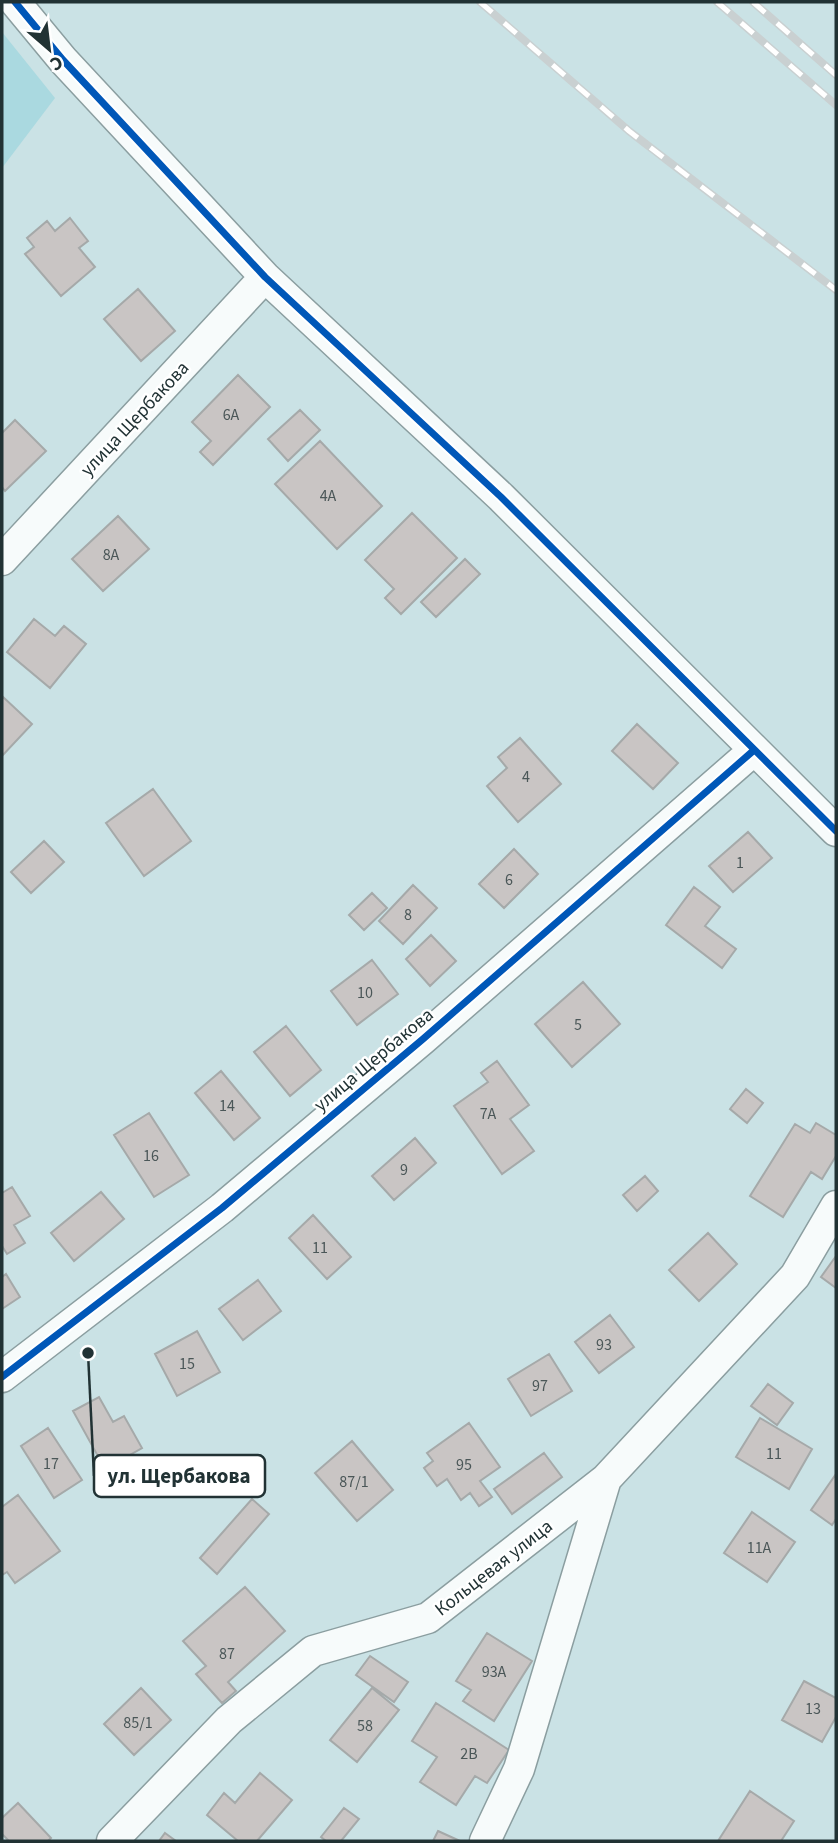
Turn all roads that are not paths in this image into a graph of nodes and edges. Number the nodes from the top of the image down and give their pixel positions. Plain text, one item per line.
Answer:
1 (15, 2) edge
2 (265, 277) junction
3 (2, 560) edge
4 (753, 751) junction
5 (836, 831) edge
6 (836, 1206) edge
7 (2, 1377) edge
8 (606, 1479) junction
9 (112, 1841) edge
10 (485, 1841) edge

1 - 2 street
2 - 3 street, улица Щербакова
2 - 4 street
4 - 5 street
4 - 7 street, улица Щербакова
6 - 8 street, Кольцевая улица
8 - 9 street, Кольцевая улица
8 - 10 street, Кольцевая улица

